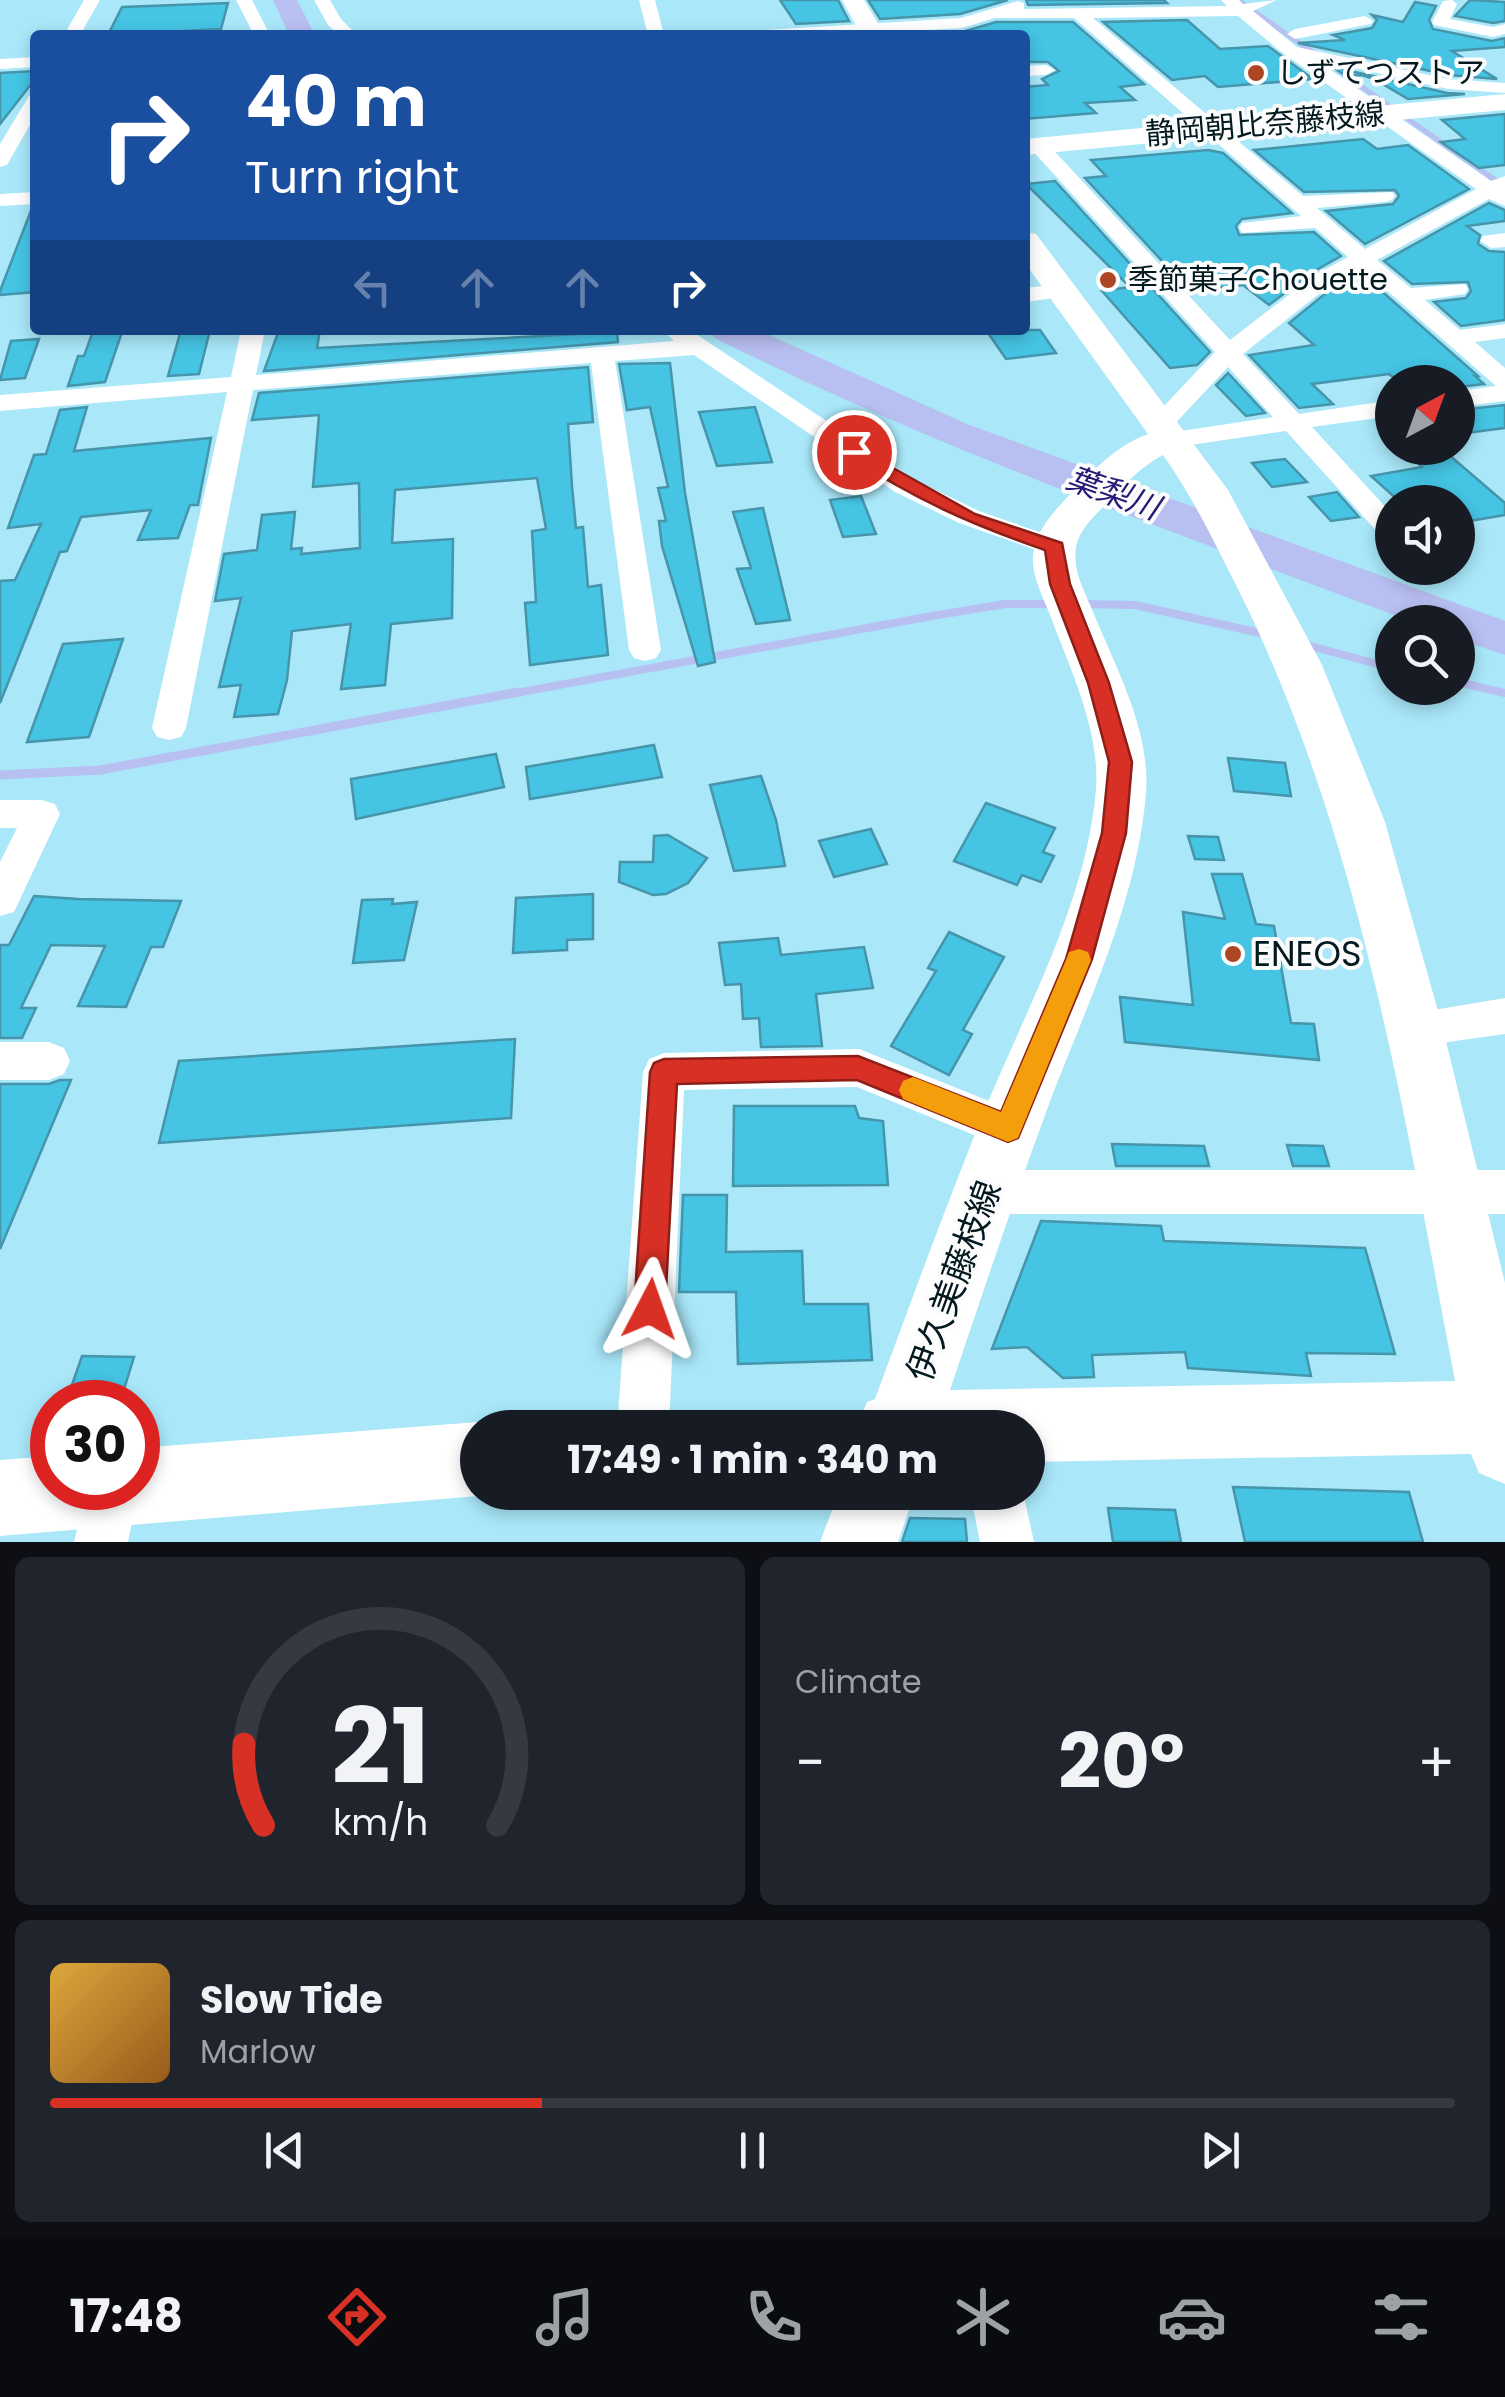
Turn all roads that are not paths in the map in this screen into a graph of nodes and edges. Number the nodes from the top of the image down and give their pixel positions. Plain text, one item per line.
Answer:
1 (92, 0) edge
2 (244, 0) edge
3 (322, 0) edge
4 (647, 0) edge
5 (853, 0) edge
6 (1037, 0) edge
7 (1048, 0) edge
8 (1442, 3) edge
9 (1248, 4) edge
10 (1468, 7) dead end
11 (1069, 13) junction
12 (997, 14) junction
13 (1365, 21) dead end
14 (1505, 29) edge
15 (75, 30) edge
16 (259, 30) edge
17 (343, 30) edge
18 (655, 30) edge
19 (870, 30) edge
20 (929, 30) edge
21 (1290, 40) junction
22 (1330, 57) junction
23 (30, 62) edge
24 (0, 64) edge
25 (1046, 70) dead end
26 (1030, 71) edge
27 (1497, 98) edge
28 (30, 109) edge
29 (1394, 110) junction
30 (1210, 127) junction
31 (1444, 132) dead end
32 (1030, 141) edge
33 (1030, 142) edge
34 (0, 161) edge
35 (1499, 182) edge
36 (1385, 196) dead end
37 (30, 198) edge
38 (0, 200) edge
39 (1299, 203) junction
40 (1320, 221) junction
41 (1250, 228) dead end
42 (1030, 248) edge
43 (1363, 258) junction
44 (1457, 290) dead end
45 (1062, 291) junction
46 (1030, 294) edge
47 (1407, 296) junction
48 (1505, 331) edge
49 (251, 335) edge
50 (680, 335) edge
51 (1455, 338) junction
52 (697, 346) junction
53 (1227, 354) junction
54 (602, 355) junction
55 (1505, 381) edge
56 (242, 384) junction
57 (1505, 392) edge
58 (1475, 396) edge
59 (0, 403) edge
60 (1375, 410) edge
61 (1290, 422) junction
62 (1165, 432) junction
63 (1375, 513) edge
64 (1063, 567) junction
65 (645, 650) dead end
66 (169, 728) dead end
67 (0, 814) edge
68 (0, 901) edge
69 (1505, 1016) edge
70 (1413, 1029) junction
71 (0, 1061) edge
72 (49, 1062) dead end
73 (1008, 1129) junction
74 (986, 1192) junction
75 (1479, 1192) edge
76 (643, 1410) edge
77 (908, 1410) edge
78 (1503, 1427) edge
79 (1045, 1446) edge
80 (460, 1460) edge
81 (160, 1484) edge
82 (30, 1495) edge
83 (0, 1498) edge
84 (108, 1510) edge
85 (871, 1510) edge
86 (1000, 1510) edge
87 (101, 1542) edge
88 (859, 1542) edge
89 (1007, 1542) edge

1 - 15 street
2 - 16 street
3 - 17 street
4 - 18 street
5 - 19 main road
6 - 12 street
7 - 11 street
8 - 10 street
8 - 14 street
9 - 11 street
9 - 21 street
11 - 12 street
11 - 30 street
12 - 20 street
13 - 21 street
21 - 22 street
21 - 29 street
22 - 27 street
22 - 29 street
23 - 24 street
25 - 26 street
27 - 29 main road, 静岡朝比奈藤枝線
28 - 34 street
29 - 30 main road, 静岡朝比奈藤枝線
29 - 31 street
29 - 35 street
30 - 32 main road, 静岡朝比奈藤枝線
30 - 39 street
33 - 53 street
35 - 43 street
36 - 39 street
37 - 38 street
39 - 40 street
40 - 41 street
40 - 43 street
42 - 45 main road
43 - 47 street
43 - 53 street
44 - 47 street
45 - 46 street
45 - 62 main road
47 - 51 street
48 - 51 street
49 - 56 street
50 - 52 street
51 - 55 street
52 - 54 street
52 - 64 street
53 - 61 street
53 - 62 street
54 - 56 street
54 - 65 street
56 - 59 street
56 - 66 street
57 - 58 street
60 - 61 street
61 - 62 street
61 - 63 street
62 - 64 main road
62 - 70 main road
64 - 73 main road, 伊久美藤枝線
67 - 68 street
69 - 70 street
70 - 75 main road
71 - 72 street
73 - 74 main road, 伊久美藤枝線
73 - 76 street
74 - 75 street
74 - 77 main road, 伊久美藤枝線
75 - 78 main road
78 - 79 main road
80 - 81 main road
82 - 83 main road
84 - 87 street
85 - 88 main road
86 - 89 street

